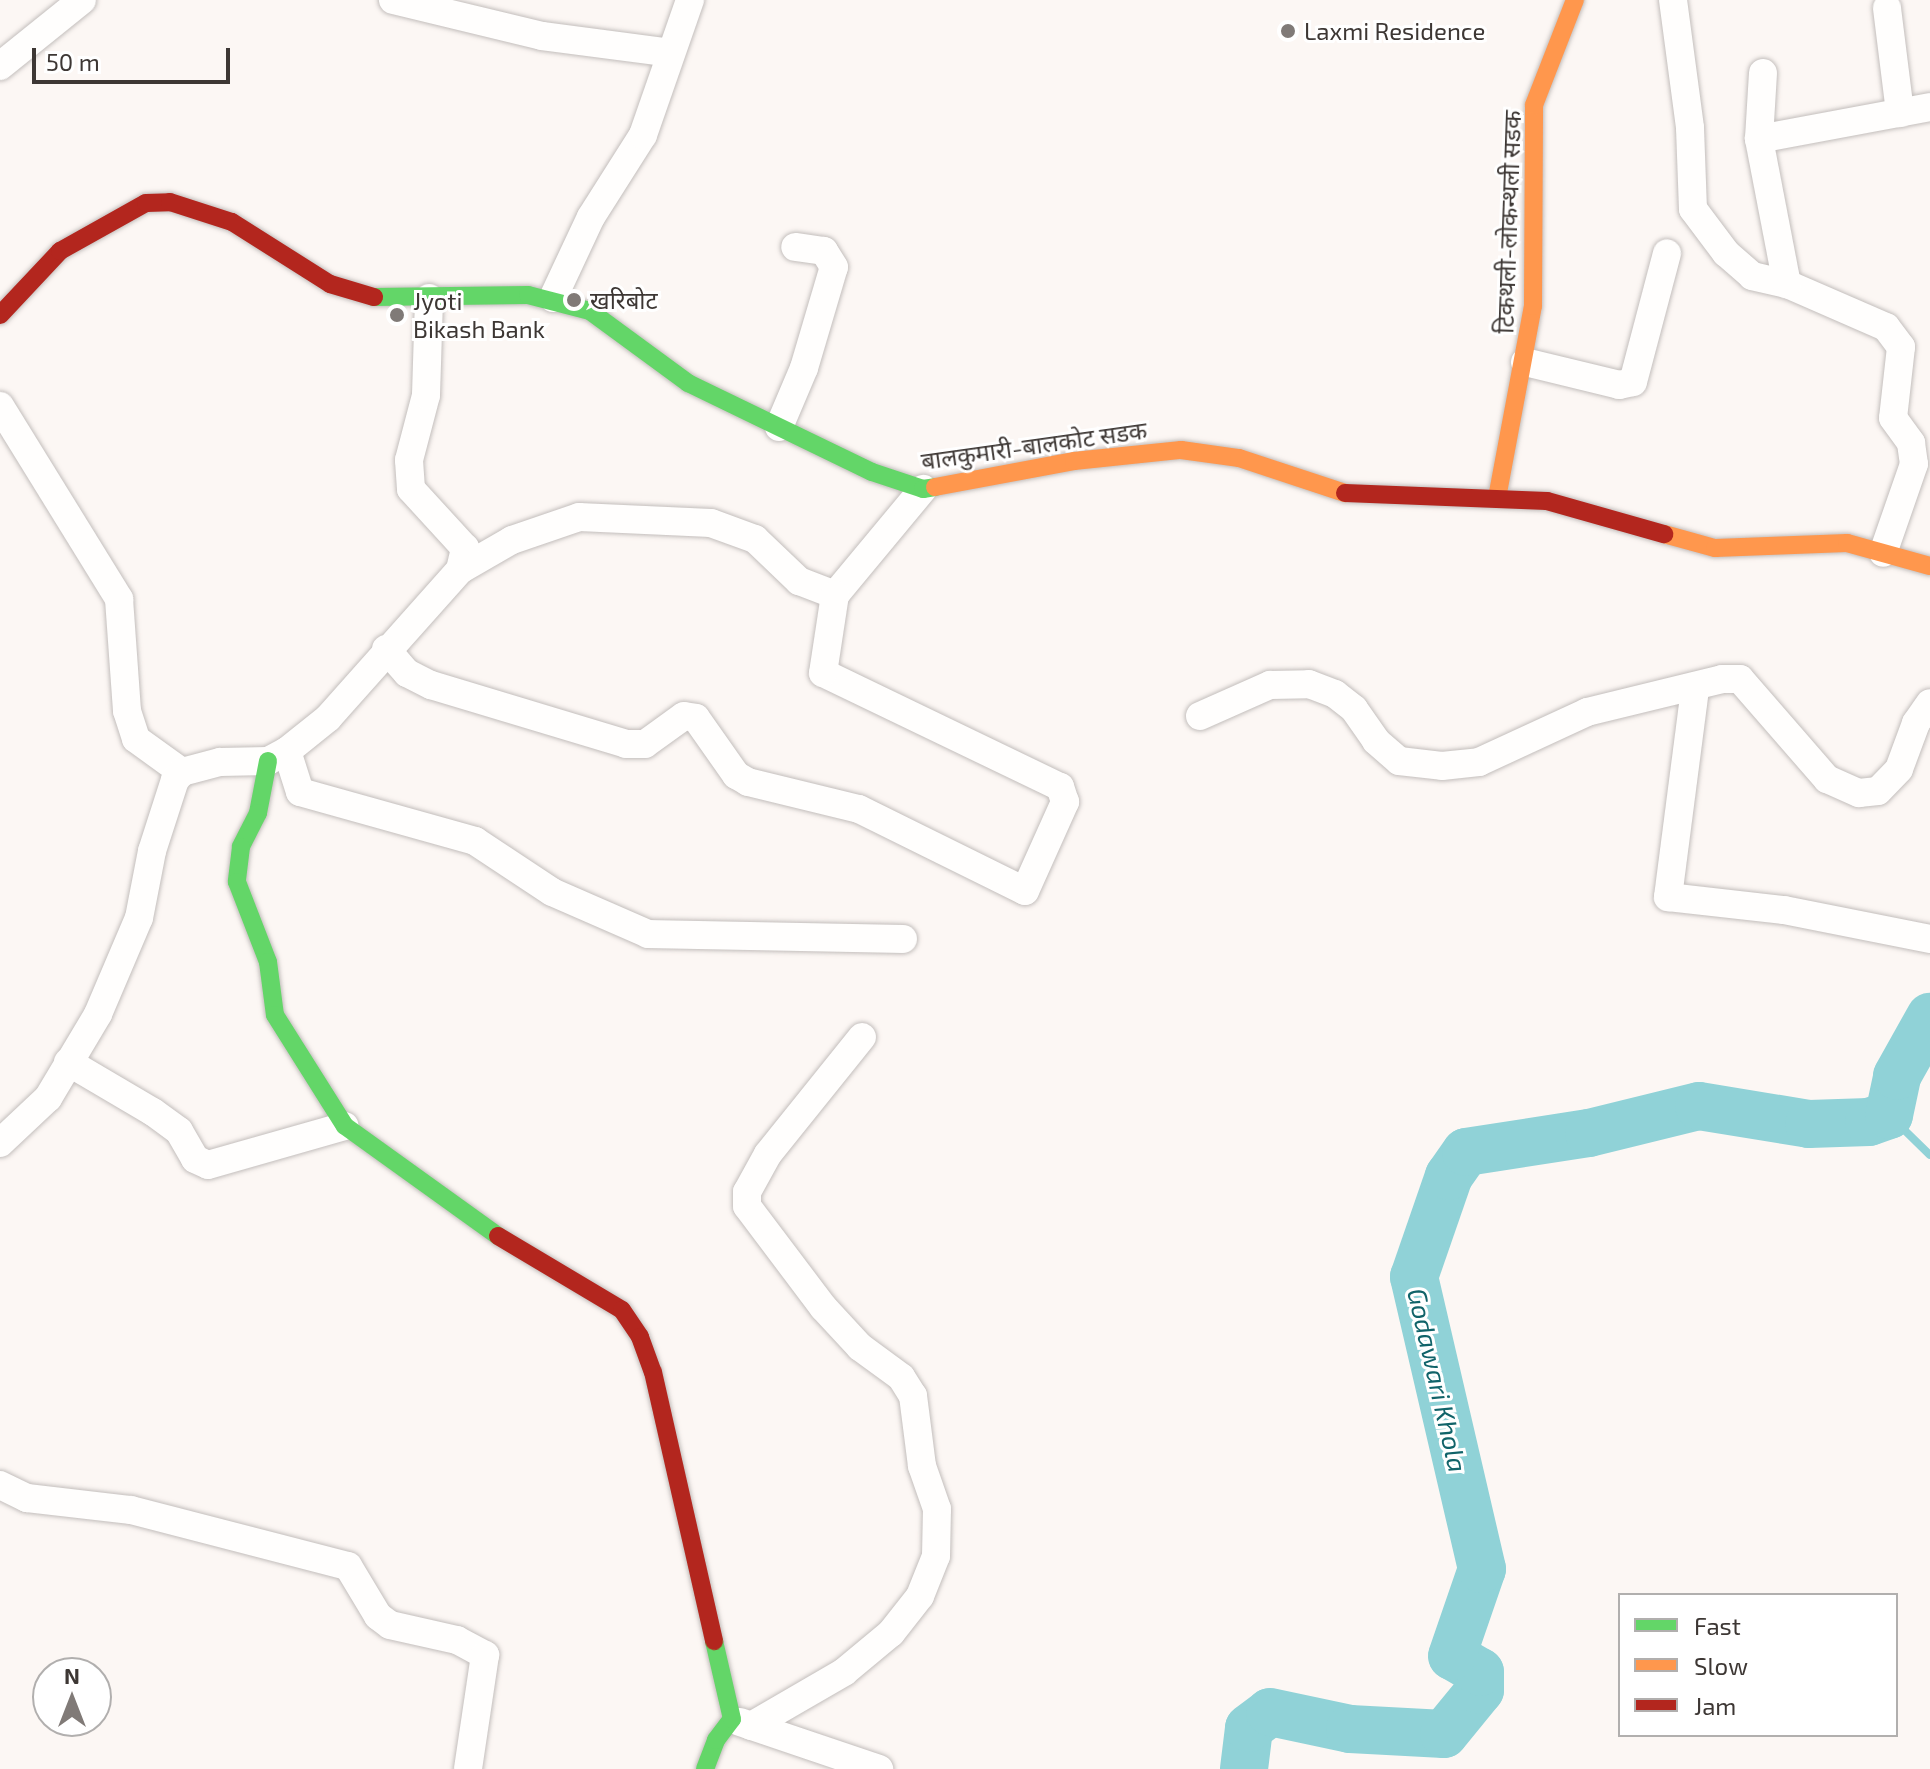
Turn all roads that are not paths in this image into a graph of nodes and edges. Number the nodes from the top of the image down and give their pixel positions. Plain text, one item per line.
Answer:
1 (82, 0) edge
2 (393, 0) edge
3 (690, 0) edge
4 (1575, 0) edge
5 (1673, 0) edge
6 (1887, 8) dead end
7 (671, 53) junction
8 (0, 66) edge
9 (1763, 73) dead end
10 (1930, 107) edge
11 (1900, 113) junction
12 (1759, 139) junction
13 (795, 247) dead end
14 (1667, 253) dead end
15 (1787, 284) junction
16 (429, 298) junction
17 (553, 298) junction
18 (0, 315) edge
19 (1525, 362) junction
20 (0, 406) edge
21 (779, 427) junction
22 (923, 489) junction
23 (1497, 498) junction
24 (1883, 553) junction
25 (1930, 566) edge
26 (460, 570) junction
27 (835, 595) junction
28 (386, 649) junction
29 (1695, 689) junction
30 (1930, 703) edge
31 (1200, 716) dead end
32 (277, 756) junction
33 (182, 772) junction
34 (903, 939) dead end
35 (1930, 939) edge
36 (862, 1037) dead end
37 (68, 1062) junction
38 (345, 1126) junction
39 (0, 1143) edge
40 (0, 1485) edge
41 (741, 1722) junction
42 (468, 1769) edge
43 (705, 1769) edge
44 (879, 1769) edge

1 - 8 street
2 - 7 street
3 - 7 street
4 - 19 street, टिकथली-लोकन्थली सडक
5 - 15 street
6 - 11 street
7 - 17 street
9 - 12 street
10 - 11 street
11 - 12 street
12 - 15 street
13 - 21 street
14 - 19 street
15 - 24 street
16 - 17 street, बालकुमारी-बालकोट सडक
16 - 18 street, बालकुमारी-बालकोट सडक
16 - 26 street
17 - 21 street, बालकुमारी-बालकोट सडक
19 - 23 street, टिकथली-लोकन्थली सडक
20 - 33 street
21 - 22 street, बालकुमारी-बालकोट सडक
22 - 23 street, बालकुमारी-बालकोट सडक
22 - 27 street
23 - 24 street, बालकुमारी-बालकोट सडक
24 - 25 street, बालकुमारी-बालकोट सडक
26 - 27 street
26 - 28 street
27 - 28 street
28 - 32 street
29 - 30 street
29 - 31 street
29 - 35 street
32 - 33 street
32 - 34 street
32 - 38 street
33 - 37 street
36 - 41 street
37 - 38 street
37 - 39 street
38 - 41 street
40 - 42 street
41 - 43 street
41 - 44 street

